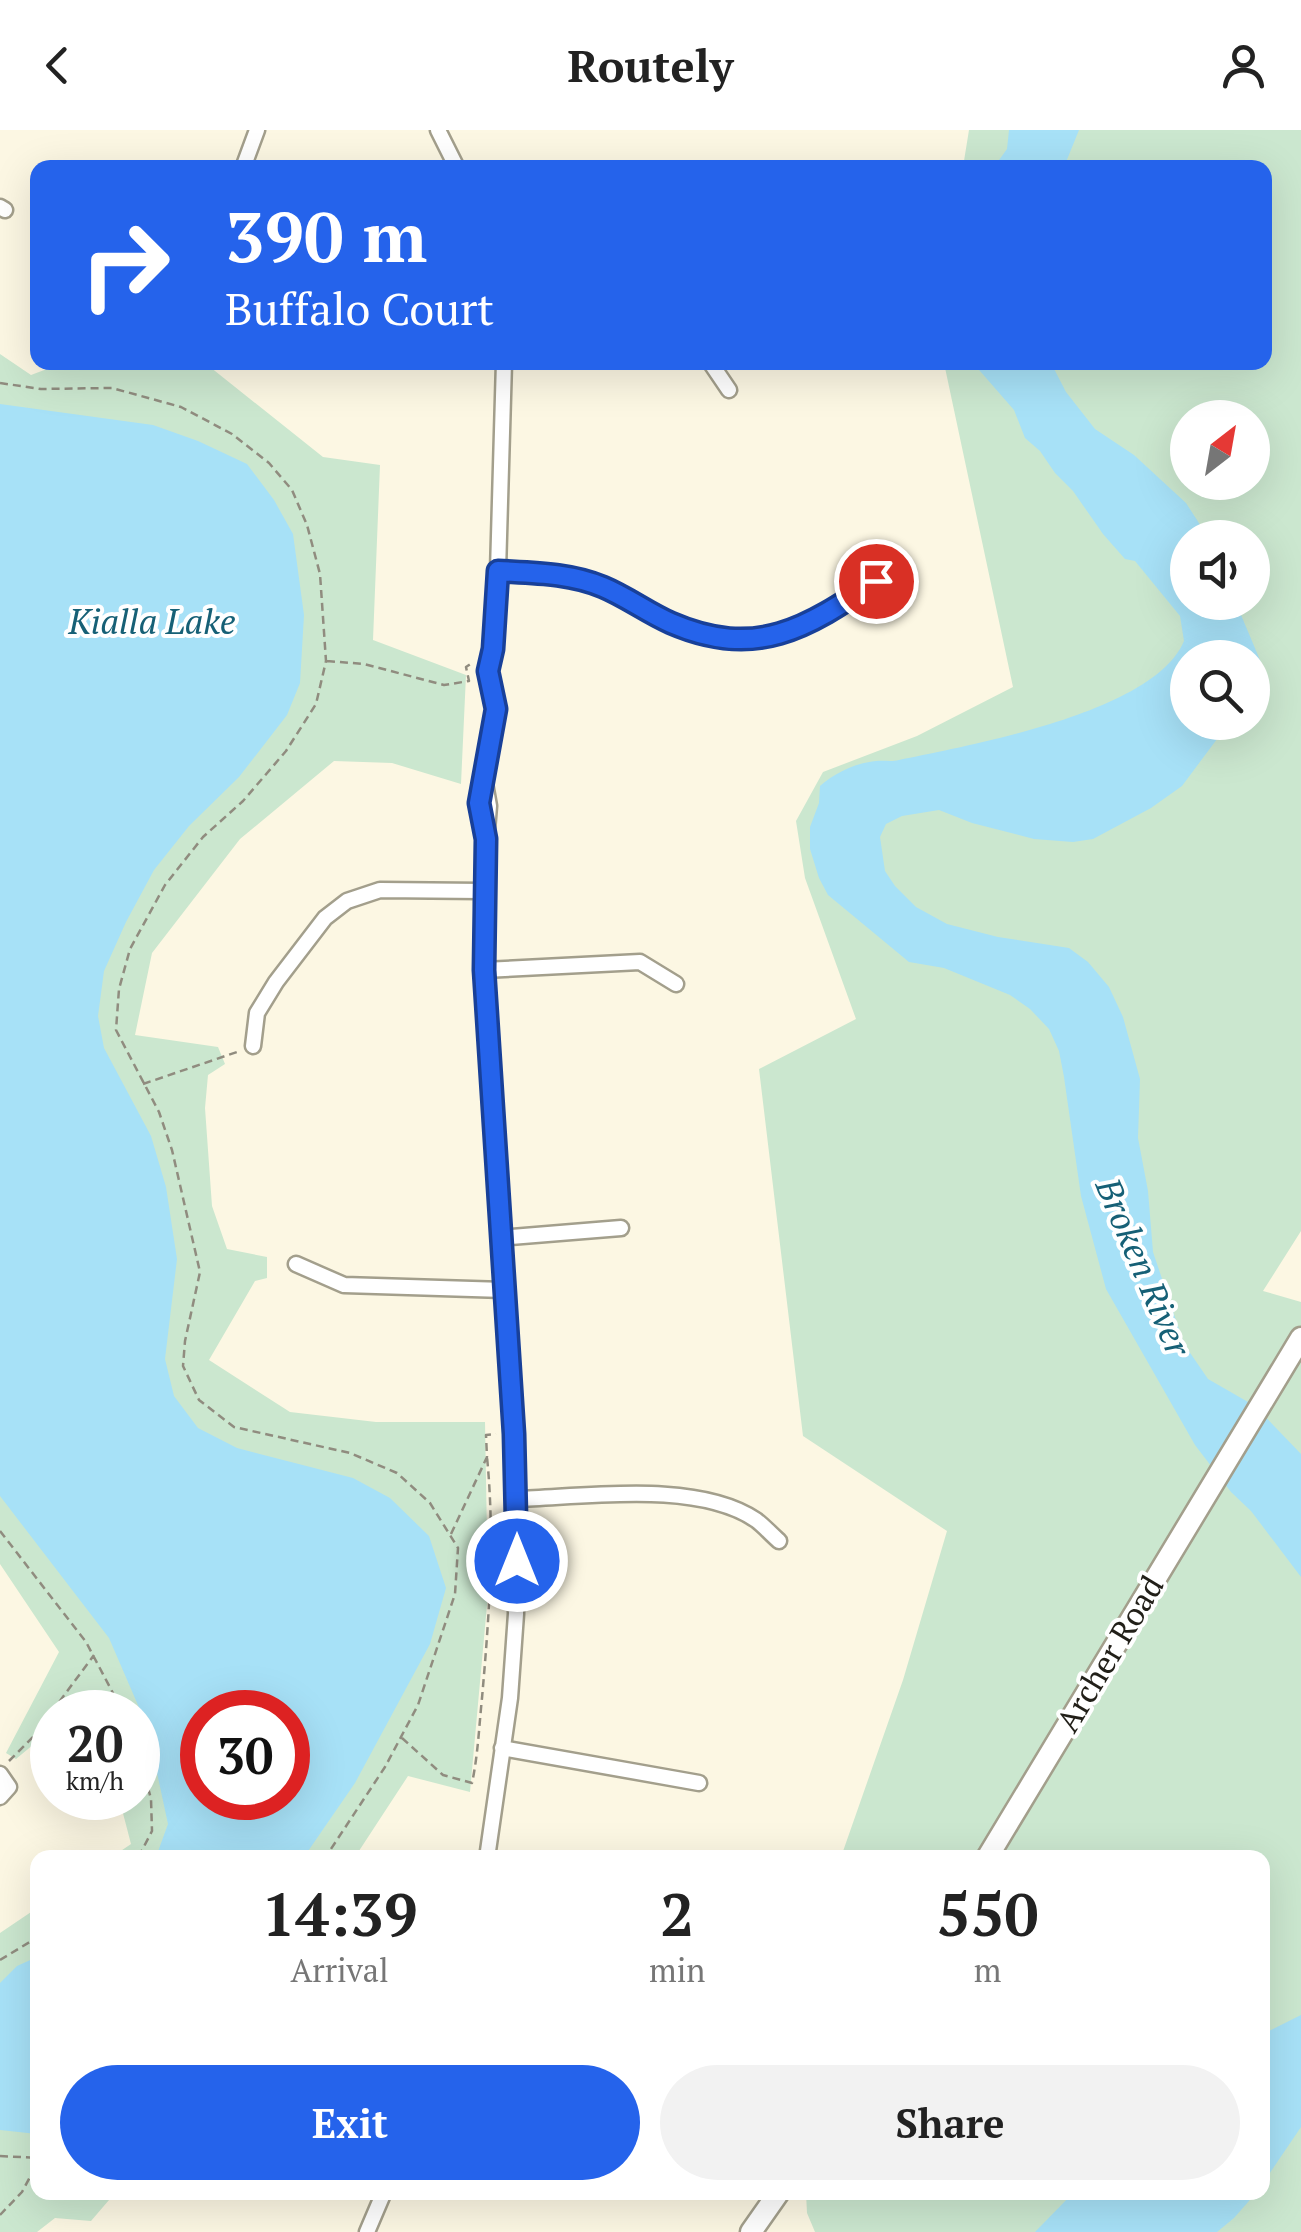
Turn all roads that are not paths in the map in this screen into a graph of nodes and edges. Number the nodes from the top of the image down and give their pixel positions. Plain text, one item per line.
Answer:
1 (258, 130) edge
2 (438, 130) edge
3 (246, 160) edge
4 (453, 160) edge
5 (504, 370) edge
6 (715, 370) edge
7 (728, 390) dead end
8 (498, 571) junction
9 (876, 581) dead end
10 (482, 891) junction
11 (484, 970) junction
12 (676, 984) dead end
13 (253, 1046) road end
14 (621, 1228) dead end
15 (500, 1238) junction
16 (296, 1264) dead end
17 (504, 1290) junction
18 (1300, 1341) edge
19 (517, 1500) junction
20 (779, 1541) dead end
21 (502, 1748) junction
22 (0, 1770) edge
23 (699, 1783) dead end
24 (0, 1797) edge
25 (488, 1850) edge
26 (992, 1850) edge
27 (381, 2200) edge
28 (773, 2200) edge
29 (784, 2200) edge
30 (367, 2232) edge
31 (751, 2232) edge
32 (767, 2232) edge

1 - 3 street
2 - 4 street
5 - 8 street
6 - 7 street
8 - 9 street
8 - 10 street
10 - 11 street
10 - 13 street
11 - 12 street
11 - 15 street
14 - 15 street
15 - 17 street
16 - 17 street
17 - 19 street
18 - 26 main road, Archer Road
19 - 20 street
19 - 21 street
21 - 23 street
21 - 25 street
22 - 24 street
27 - 30 street
28 - 31 main road
29 - 32 main road

